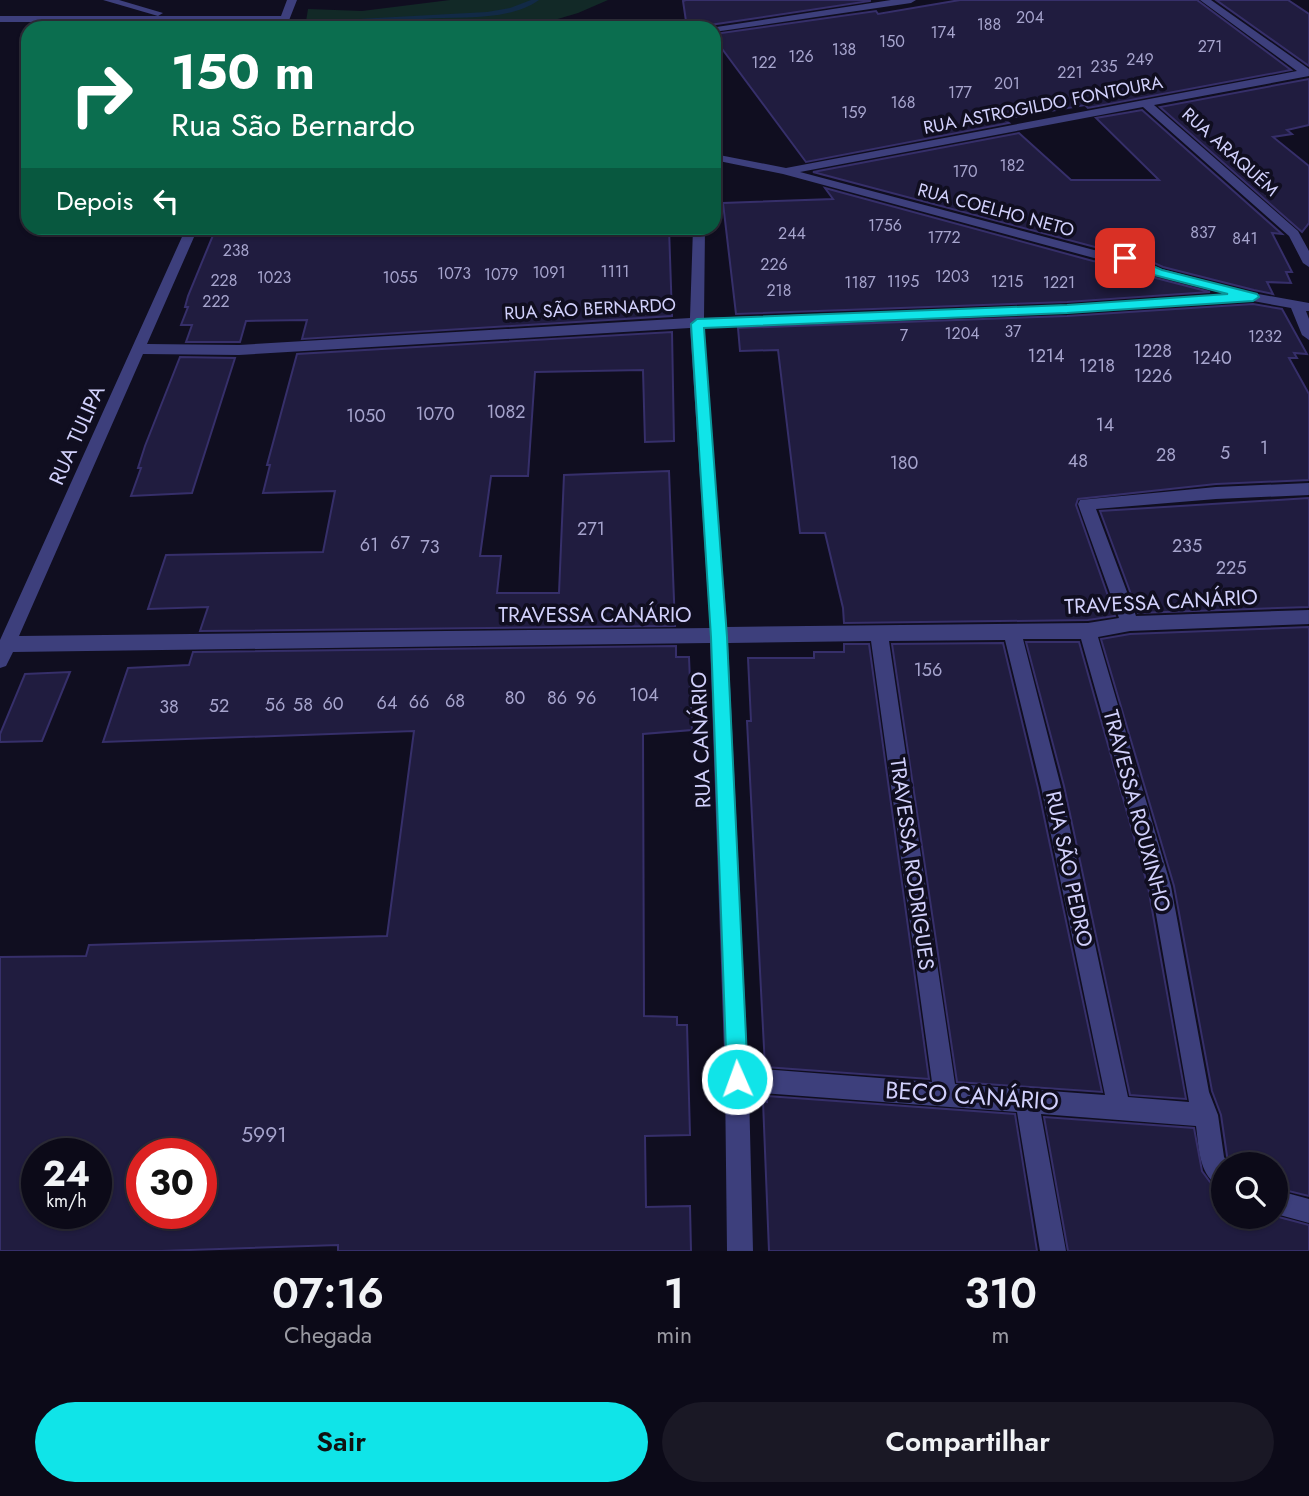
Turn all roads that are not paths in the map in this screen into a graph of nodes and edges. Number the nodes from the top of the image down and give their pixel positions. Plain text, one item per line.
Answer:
1 (108, 0) edge
2 (292, 0) edge
3 (911, 0) edge
4 (1205, 0) edge
5 (0, 19) edge
6 (186, 20) junction
7 (210, 21) edge
8 (284, 21) edge
9 (721, 28) edge
10 (1308, 72) edge
11 (1147, 104) junction
12 (721, 158) edge
13 (784, 171) junction
14 (1309, 230) edge
15 (1294, 234) junction
16 (189, 235) edge
17 (699, 235) edge
18 (1309, 263) edge
19 (1253, 297) junction
20 (1302, 306) edge
21 (697, 324) junction
22 (1309, 335) edge
23 (138, 349) junction
24 (1309, 489) edge
25 (1309, 617) edge
26 (1130, 624) junction
27 (1088, 631) junction
28 (1012, 632) junction
29 (879, 634) junction
30 (719, 637) junction
31 (4, 652) edge
32 (737, 1079) junction
33 (945, 1094) junction
34 (1027, 1100) junction
35 (1119, 1108) junction
36 (1206, 1115) junction
37 (1212, 1152) edge
38 (1288, 1205) edge
39 (1309, 1211) edge
40 (740, 1251) edge
41 (1053, 1251) edge

1 - 6 street
2 - 8 street
3 - 9 street
4 - 10 street
5 - 6 street
6 - 7 street
10 - 11 street, RUA ASTROGILDO FONTOURA
11 - 13 street, RUA ASTROGILDO FONTOURA
11 - 15 street, RUA ARAQUÉM
12 - 13 street, RUA COELHO NETO
13 - 19 street, RUA COELHO NETO
14 - 15 street
15 - 18 street, RUA ARAQUÉM
16 - 23 street, RUA TULIPA
17 - 21 street, RUA CANÁRIO
19 - 20 street, RUA COELHO NETO
19 - 21 street, RUA SÃO BERNARDO
20 - 22 street
21 - 23 street, RUA SÃO BERNARDO
21 - 30 street, RUA CANÁRIO
23 - 31 street, RUA TULIPA
24 - 26 street
25 - 26 street, TRAVESSA CANÁRIO
26 - 27 street, TRAVESSA CANÁRIO
27 - 28 street, TRAVESSA CANÁRIO
27 - 36 street, TRAVESSA ROUXINHO
28 - 29 street, TRAVESSA CANÁRIO
28 - 35 street, RUA SÃO PEDRO
29 - 30 street, TRAVESSA CANÁRIO
29 - 33 street, TRAVESSA RODRIGUES
30 - 31 street, TRAVESSA CANÁRIO
30 - 32 street, RUA CANÁRIO
32 - 33 street, BECO CANÁRIO
32 - 40 street, RUA CANÁRIO
33 - 34 street, BECO CANÁRIO
34 - 35 street, BECO CANÁRIO
34 - 41 street
35 - 36 street, BECO CANÁRIO
36 - 37 street, TRAVESSA ROUXINHO
38 - 39 street

